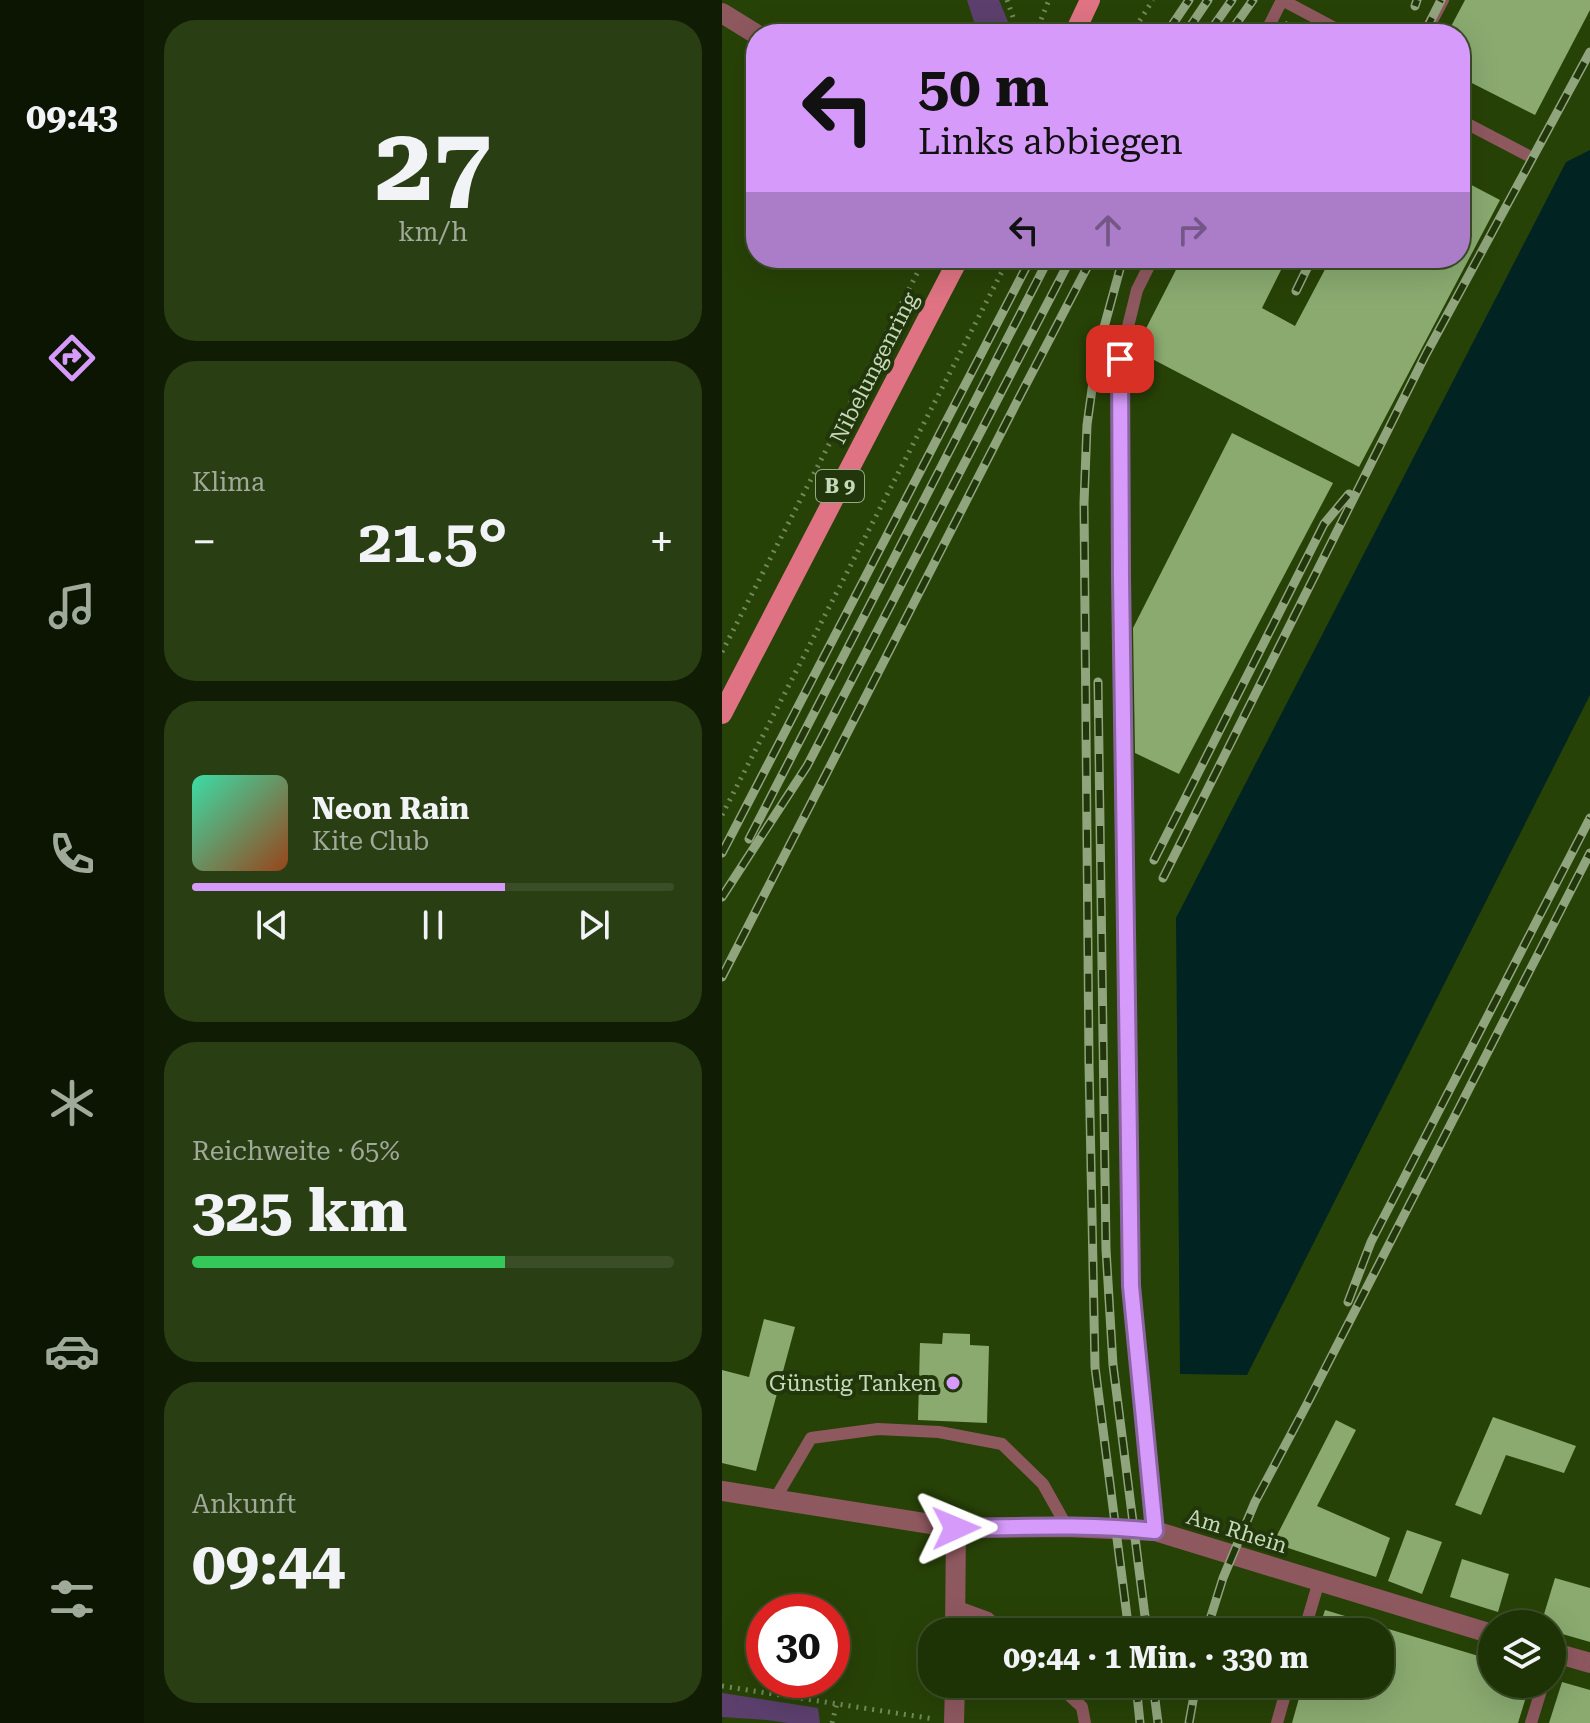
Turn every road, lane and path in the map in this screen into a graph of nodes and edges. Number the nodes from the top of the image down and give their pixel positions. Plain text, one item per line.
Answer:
1 (1007, 0) edge
2 (1049, 0) edge
3 (1090, 0) edge
4 (1153, 0) edge
5 (1443, 0) edge
6 (722, 13) edge
7 (1015, 24) edge
8 (1039, 24) edge
9 (1079, 24) edge
10 (1137, 24) edge
11 (1270, 24) edge
12 (1327, 24) edge
13 (1430, 24) edge
14 (746, 28) edge
15 (1470, 125) edge
16 (1527, 155) dead end
17 (920, 268) edge
18 (954, 268) edge
19 (1004, 268) edge
20 (1148, 268) edge
21 (722, 652) edge
22 (722, 714) edge
23 (722, 815) edge
24 (722, 1491) edge
25 (775, 1499) junction
26 (1067, 1527) junction
27 (956, 1528) junction
28 (1155, 1531) junction
29 (1319, 1581) junction
30 (955, 1606) junction
31 (955, 1618) edge
32 (988, 1618) edge
33 (1308, 1618) edge
34 (1478, 1630) edge
35 (1566, 1656) edge
36 (1590, 1663) edge
37 (722, 1686) edge
38 (955, 1698) edge
39 (1072, 1698) edge
40 (1284, 1698) edge
41 (1539, 1698) edge
42 (837, 1703) junction
43 (954, 1722) edge
44 (832, 1723) edge
45 (1085, 1723) edge
46 (1277, 1723) edge
47 (1531, 1723) edge

1 - 7 path
2 - 8 path
3 - 9 main road
4 - 10 path
5 - 13 lane
6 - 14 street
11 - 12 lane
15 - 16 lane
17 - 21 path
18 - 22 main road, Nibelungenring / B 9
19 - 23 path
20 - 28 lane
24 - 25 street, Am Rhein
25 - 26 lane
25 - 27 street, Am Rhein
26 - 27 street, Am Rhein
26 - 28 street, Am Rhein
27 - 30 street
28 - 29 street, Am Rhein
29 - 33 lane
29 - 34 street, Am Rhein
30 - 31 street
30 - 32 lane
35 - 36 street
37 - 42 path
38 - 43 street
39 - 45 lane
40 - 46 lane
41 - 47 lane
42 - 43 path
42 - 44 path

